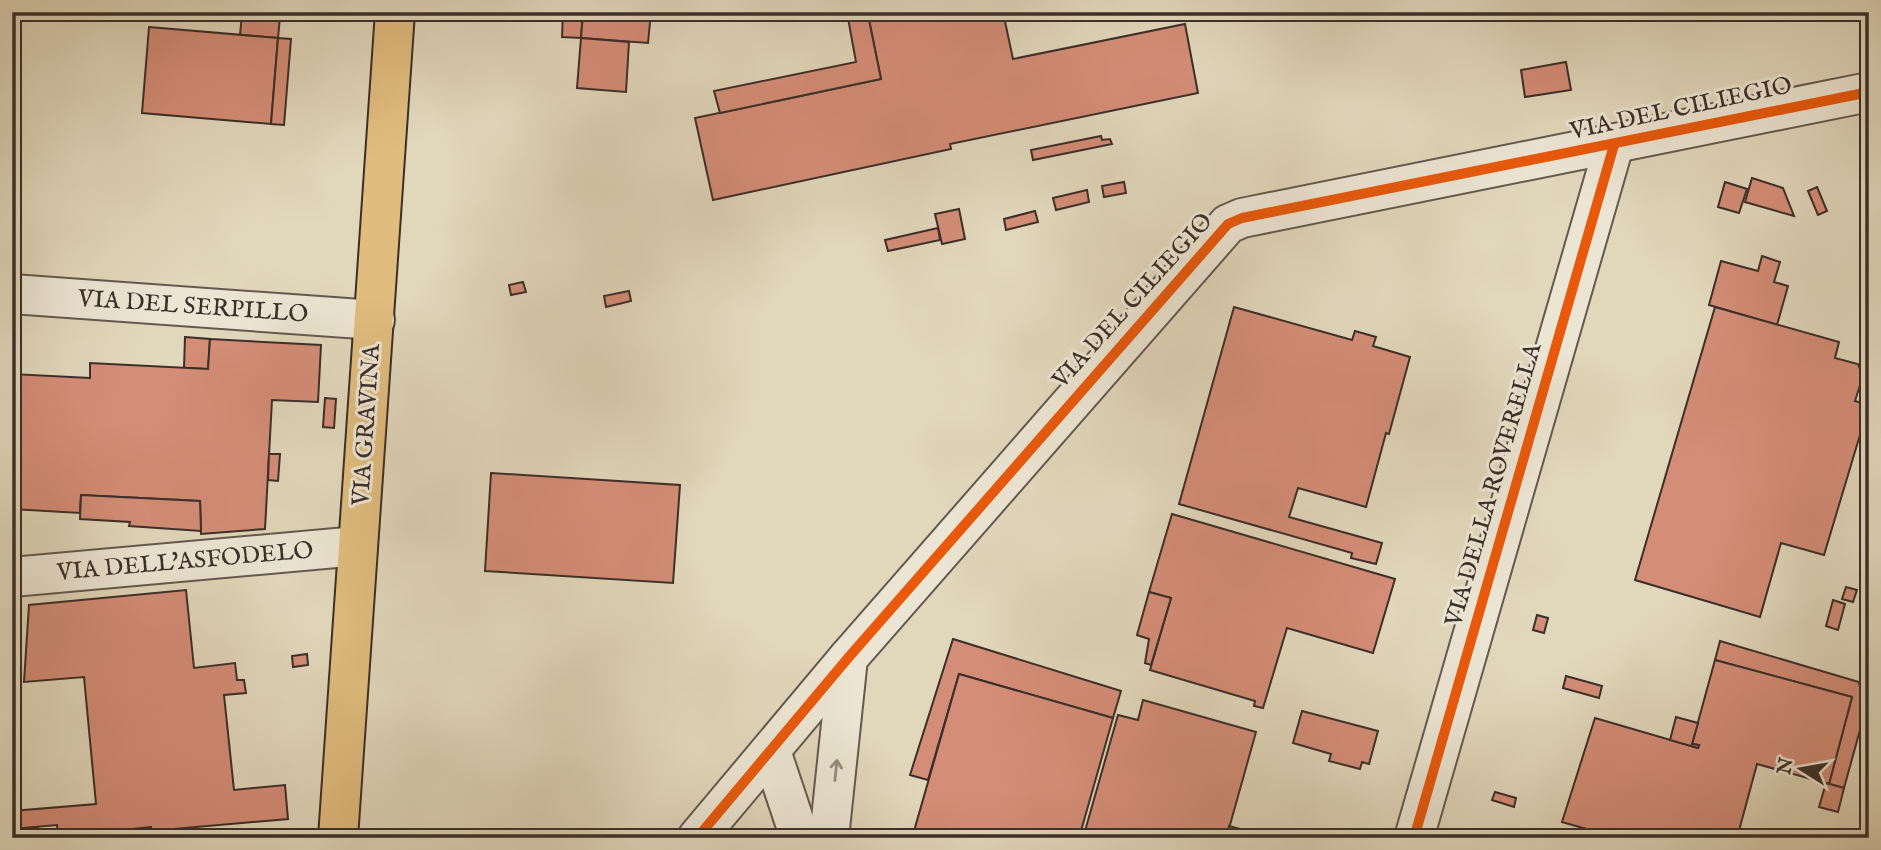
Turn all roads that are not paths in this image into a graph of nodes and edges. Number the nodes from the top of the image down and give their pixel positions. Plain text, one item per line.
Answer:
1 (395, 12) edge
2 (1869, 92) edge
3 (1614, 145) junction
4 (12, 294) edge
5 (375, 320) junction
6 (358, 546) junction
7 (12, 577) edge
8 (848, 658) junction
9 (771, 751) junction
10 (338, 838) edge
11 (696, 838) edge
12 (800, 838) edge
13 (829, 838) edge
14 (1414, 838) edge

1 - 5 main road, VIA GRAVINA
2 - 3 street, VIA DEL CILIEGIO
3 - 8 street, VIA DEL CILIEGIO
3 - 14 street, VIA DELLA ROVERELLA
4 - 5 street, VIA DEL SERPILLO
5 - 6 main road, VIA GRAVINA
6 - 7 street, VIA DELL'ASFODELO
6 - 10 main road, VIA GRAVINA
8 - 9 street, VIA DEL CILIEGIO
13 -> 8 street
9 - 11 street, VIA DEL CILIEGIO
9 - 12 street

